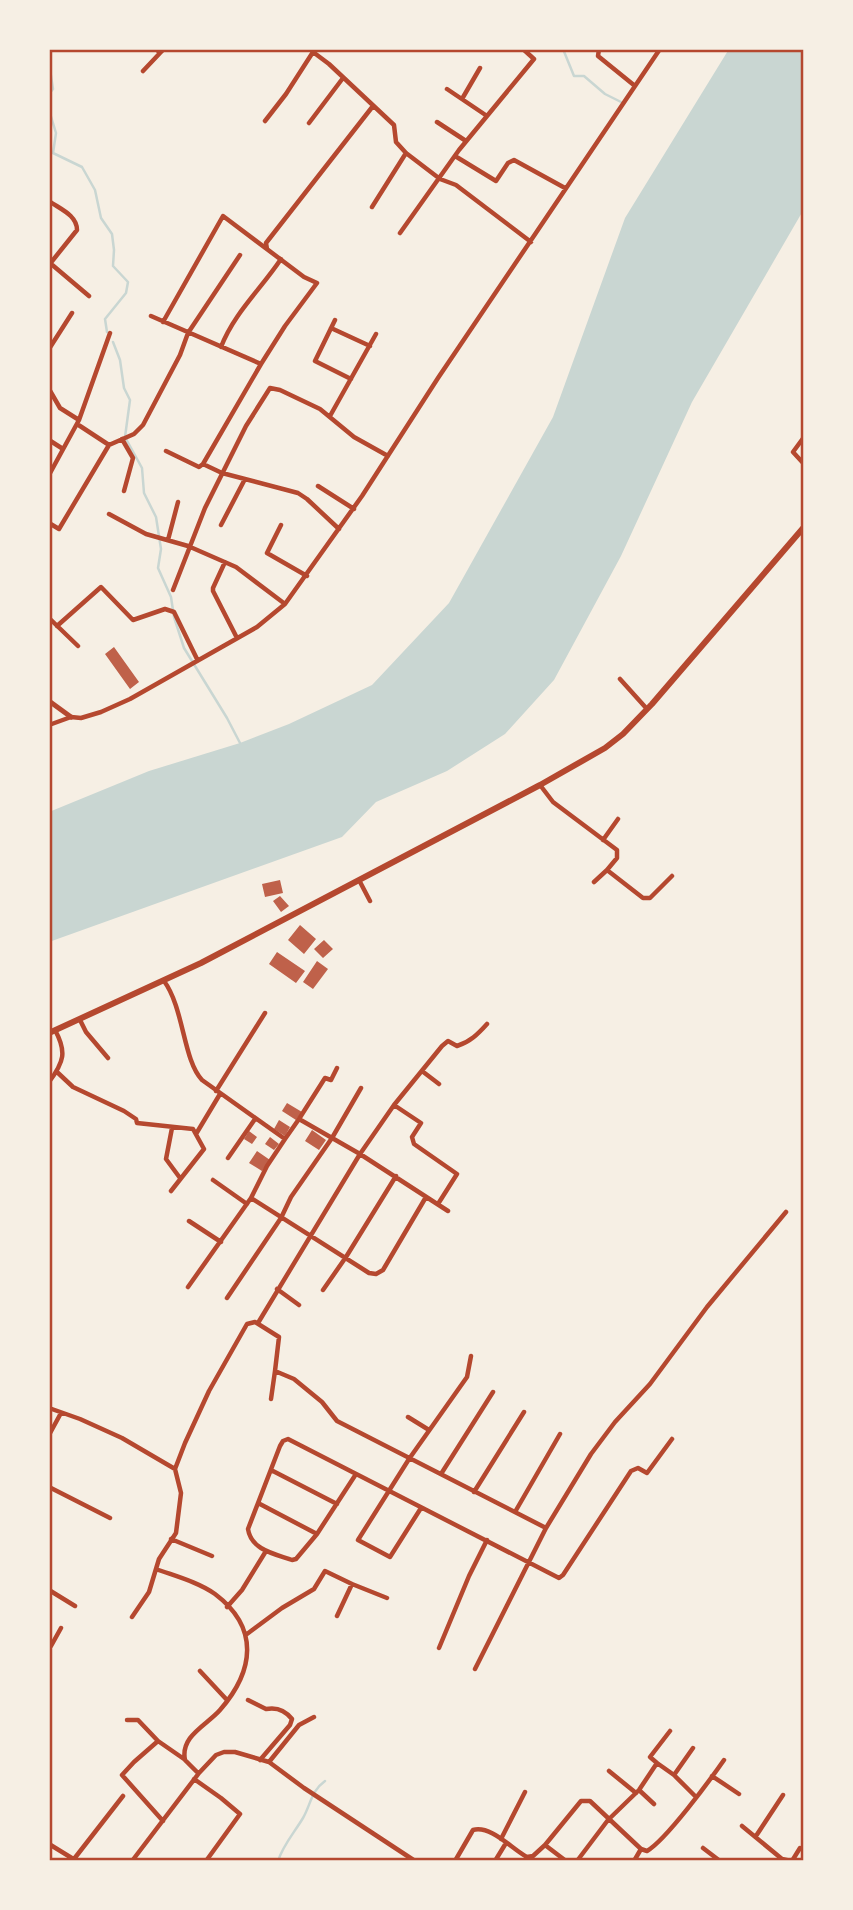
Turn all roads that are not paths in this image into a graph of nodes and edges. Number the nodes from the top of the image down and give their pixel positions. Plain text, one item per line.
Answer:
1 (523, 49) edge
2 (598, 49) edge
3 (659, 49) edge
4 (160, 50) edge
5 (481, 68) dead end
6 (143, 71) dead end
7 (343, 78) junction
8 (635, 86) junction
9 (447, 89) dead end
10 (462, 99) junction
11 (373, 106) junction
12 (487, 116) junction
13 (265, 121) dead end
14 (438, 122) dead end
15 (309, 123) dead end
16 (466, 141) junction
17 (406, 153) junction
18 (455, 156) junction
19 (440, 179) junction
20 (565, 188) junction
21 (49, 201) edge
22 (372, 207) dead end
23 (400, 233) dead end
24 (531, 242) junction
25 (267, 249) junction
26 (240, 256) dead end
27 (281, 259) junction
28 (49, 264) edge
29 (89, 296) dead end
30 (72, 313) dead end
31 (151, 316) dead end
32 (335, 320) dead end
33 (163, 322) junction
34 (331, 327) junction
35 (110, 333) dead end
36 (188, 333) junction
37 (376, 334) dead end
38 (370, 346) junction
39 (221, 347) junction
40 (49, 349) edge
41 (261, 364) junction
42 (351, 379) junction
43 (49, 389) edge
44 (330, 416) junction
45 (78, 422) junction
46 (804, 437) edge
47 (122, 439) junction
48 (49, 440) edge
49 (109, 445) junction
50 (63, 449) junction
51 (166, 451) dead end
52 (388, 456) junction
53 (203, 464) junction
54 (804, 464) edge
55 (222, 473) junction
56 (49, 475) edge
57 (245, 479) junction
58 (318, 486) dead end
59 (124, 491) dead end
60 (178, 502) dead end
61 (354, 509) junction
62 (110, 514) dead end
63 (49, 523) edge
64 (221, 525) dead end
65 (281, 525) dead end
66 (804, 527) edge
67 (339, 529) junction
68 (168, 540) junction
69 (188, 546) junction
70 (225, 562) junction
71 (307, 576) junction
72 (173, 590) dead end
73 (285, 604) junction
74 (49, 618) edge
75 (57, 626) junction
76 (237, 638) junction
77 (78, 646) dead end
78 (197, 659) junction
79 (620, 679) dead end
80 (49, 701) edge
81 (647, 709) junction
82 (71, 717) junction
83 (49, 725) edge
84 (541, 786) junction
85 (618, 819) dead end
86 (603, 840) junction
87 (607, 870) junction
88 (672, 876) dead end
89 (594, 882) dead end
90 (360, 883) junction
91 (370, 901) dead end
92 (164, 981) junction
93 (265, 1013) dead end
94 (80, 1020) junction
95 (487, 1024) dead end
96 (52, 1031) edge
97 (108, 1058) dead end
98 (337, 1068) dead end
99 (422, 1071) junction
100 (57, 1072) junction
101 (49, 1082) edge
102 (439, 1084) dead end
103 (361, 1088) dead end
104 (218, 1093) junction
105 (394, 1105) junction
106 (255, 1119) junction
107 (299, 1119) junction
108 (173, 1128) junction
109 (196, 1134) junction
110 (332, 1138) junction
111 (285, 1139) junction
112 (360, 1154) junction
113 (228, 1158) dead end
114 (396, 1176) junction
115 (180, 1178) junction
116 (213, 1180) dead end
117 (171, 1191) dead end
118 (426, 1197) junction
119 (251, 1198) junction
120 (247, 1204) junction
121 (438, 1204) junction
122 (448, 1211) dead end
123 (786, 1213) dead end
124 (281, 1219) junction
125 (189, 1221) dead end
126 (312, 1237) junction
127 (221, 1242) junction
128 (346, 1257) junction
129 (188, 1287) dead end
130 (277, 1289) junction
131 (323, 1290) dead end
132 (227, 1298) dead end
133 (299, 1305) dead end
134 (258, 1323) junction
135 (471, 1356) dead end
136 (275, 1371) junction
137 (493, 1392) dead end
138 (271, 1399) dead end
139 (49, 1408) edge
140 (524, 1412) dead end
141 (61, 1413) junction
142 (408, 1417) dead end
143 (429, 1430) junction
144 (560, 1434) dead end
145 (49, 1436) edge
146 (672, 1439) dead end
147 (409, 1459) junction
148 (175, 1469) junction
149 (271, 1470) junction
150 (356, 1474) junction
151 (441, 1474) junction
152 (49, 1487) edge
153 (388, 1490) junction
154 (474, 1492) junction
155 (258, 1503) junction
156 (337, 1504) junction
157 (421, 1508) junction
158 (515, 1512) junction
159 (110, 1518) dead end
160 (546, 1528) junction
161 (317, 1534) junction
162 (171, 1539) junction
163 (487, 1540) junction
164 (266, 1551) junction
165 (212, 1556) dead end
166 (529, 1561) junction
167 (156, 1569) junction
168 (352, 1584) junction
169 (49, 1590) edge
170 (387, 1598) dead end
171 (75, 1606) dead end
172 (228, 1607) junction
173 (337, 1616) dead end
174 (132, 1617) dead end
175 (61, 1628) dead end
176 (247, 1634) junction
177 (50, 1645) edge
178 (439, 1648) dead end
179 (57, 1649) dead end
180 (475, 1669) dead end
181 (200, 1671) dead end
182 (227, 1700) junction
183 (248, 1700) dead end
184 (314, 1717) dead end
185 (127, 1720) dead end
186 (670, 1731) dead end
187 (158, 1741) junction
188 (693, 1748) dead end
189 (185, 1760) junction
190 (260, 1760) junction
191 (723, 1760) dead end
192 (269, 1762) junction
193 (657, 1763) junction
194 (609, 1771) dead end
195 (198, 1773) junction
196 (674, 1774) junction
197 (712, 1776) junction
198 (194, 1779) junction
199 (525, 1792) dead end
200 (638, 1792) junction
201 (739, 1794) dead end
202 (783, 1795) dead end
203 (122, 1796) dead end
204 (696, 1797) junction
205 (654, 1804) dead end
206 (608, 1820) junction
207 (163, 1821) junction
208 (742, 1826) dead end
209 (755, 1836) junction
210 (503, 1841) junction
211 (49, 1844) edge
212 (545, 1845) junction
213 (703, 1848) dead end
214 (800, 1848) dead end
215 (641, 1849) junction
216 (76, 1860) edge
217 (132, 1861) edge
218 (206, 1861) edge
219 (415, 1861) edge
220 (455, 1861) edge
221 (495, 1861) edge
222 (566, 1861) edge
223 (577, 1861) edge
224 (634, 1861) edge
225 (720, 1861) edge
226 (791, 1861) edge

1 - 12 street
2 - 8 street
3 - 8 street
4 - 6 street
5 - 10 street
7 - 11 street
7 - 13 street
7 - 15 street
8 - 20 street
9 - 10 street
10 - 12 street
11 - 17 street
11 - 25 street
12 - 16 street
14 - 16 street
16 - 18 street
17 - 19 street
17 - 22 street
18 - 19 street
18 - 20 street
19 - 23 street
19 - 24 street
20 - 24 street
21 - 28 street
24 - 52 street
25 - 27 street
25 - 33 street
26 - 36 street
27 - 39 street
27 - 41 street
28 - 29 street
30 - 40 street
31 - 33 street
32 - 34 street
33 - 36 street
34 - 38 street
34 - 42 street
35 - 45 street
36 - 39 street
36 - 47 street
37 - 38 street
38 - 42 street
39 - 41 street
41 - 53 street
42 - 44 street
43 - 45 street
44 - 52 street
44 - 55 street
45 - 49 street
45 - 50 street
46 - 54 street
47 - 49 street
47 - 59 street
48 - 50 street
49 - 63 street
50 - 56 street
51 - 53 street
52 - 61 street
53 - 55 street
55 - 57 street
55 - 69 street
57 - 64 street
57 - 67 street
58 - 61 street
60 - 68 street
61 - 67 street
62 - 68 street
65 - 71 street
66 - 81 main road
67 - 71 street
68 - 69 street
69 - 70 street
69 - 72 street
70 - 73 street
70 - 76 street
71 - 73 street
73 - 76 street
74 - 75 street
75 - 77 street
75 - 78 street
76 - 78 street
78 - 82 street
79 - 81 street
80 - 82 street
81 - 84 main road
82 - 83 street
84 - 86 street
84 - 90 main road
85 - 86 street
86 - 87 street
87 - 88 street
87 - 89 street
90 - 91 street
90 - 92 main road
92 - 94 main road
92 - 104 street
93 - 104 street
94 - 96 main road
94 - 97 street
95 - 99 street
96 - 100 street
98 - 107 street
99 - 102 street
99 - 105 street
100 - 101 street
100 - 108 street
103 - 110 street
104 - 106 street
104 - 109 street
105 - 112 street
105 - 121 street
106 - 111 street
106 - 113 street
107 - 110 street
107 - 111 street
108 - 109 street
108 - 115 street
109 - 115 street
110 - 112 street
110 - 124 street
111 - 119 street
112 - 114 street
112 - 126 street
114 - 118 street
114 - 128 street
115 - 117 street
116 - 120 street
118 - 121 street
118 - 128 street
119 - 120 street
119 - 124 street
120 - 127 street
121 - 122 street
123 - 160 street
124 - 126 street
124 - 132 street
125 - 127 street
126 - 128 street
126 - 130 street
127 - 129 street
128 - 131 street
130 - 133 street
130 - 134 street
134 - 136 street
134 - 148 street
135 - 143 street
136 - 138 street
136 - 147 street
137 - 151 street
139 - 141 street
140 - 154 street
141 - 145 street
141 - 148 street
142 - 143 street
143 - 147 street
144 - 158 street
146 - 166 street
147 - 151 street
147 - 153 street
148 - 162 street
149 - 150 street
149 - 155 street
149 - 156 street
150 - 153 street
150 - 156 street
151 - 154 street
152 - 159 street
153 - 157 street
153 - 157 street
154 - 158 street
155 - 161 street
155 - 164 street
156 - 161 street
157 - 163 street
158 - 160 street
160 - 166 street
161 - 164 street
162 - 165 street
162 - 167 street
163 - 166 street
163 - 178 street
164 - 172 street
166 - 180 street
167 - 172 street
167 - 174 street
168 - 170 street
168 - 173 street
168 - 176 street
169 - 171 street
172 - 176 street
175 - 177 street
176 - 182 street
177 - 179 street
181 - 182 street
182 - 189 street
183 - 190 street
184 - 192 street
185 - 187 street
186 - 193 street
187 - 189 street
187 - 207 street
188 - 196 street
189 - 195 street
190 - 192 street
190 - 195 street
191 - 197 street
192 - 219 street
193 - 196 street
193 - 200 street
194 - 200 street
195 - 198 street
196 - 204 street
197 - 201 street
197 - 204 street
198 - 207 street
198 - 218 street
199 - 210 street
200 - 205 street
200 - 206 street
202 - 209 street
203 - 216 street
204 - 215 street
206 - 212 street
206 - 215 street
206 - 223 street
207 - 217 street
208 - 209 street
209 - 226 street
210 - 212 street
210 - 220 street
210 - 221 street
211 - 216 street
212 - 222 street
213 - 225 street
214 - 226 street
215 - 224 street

